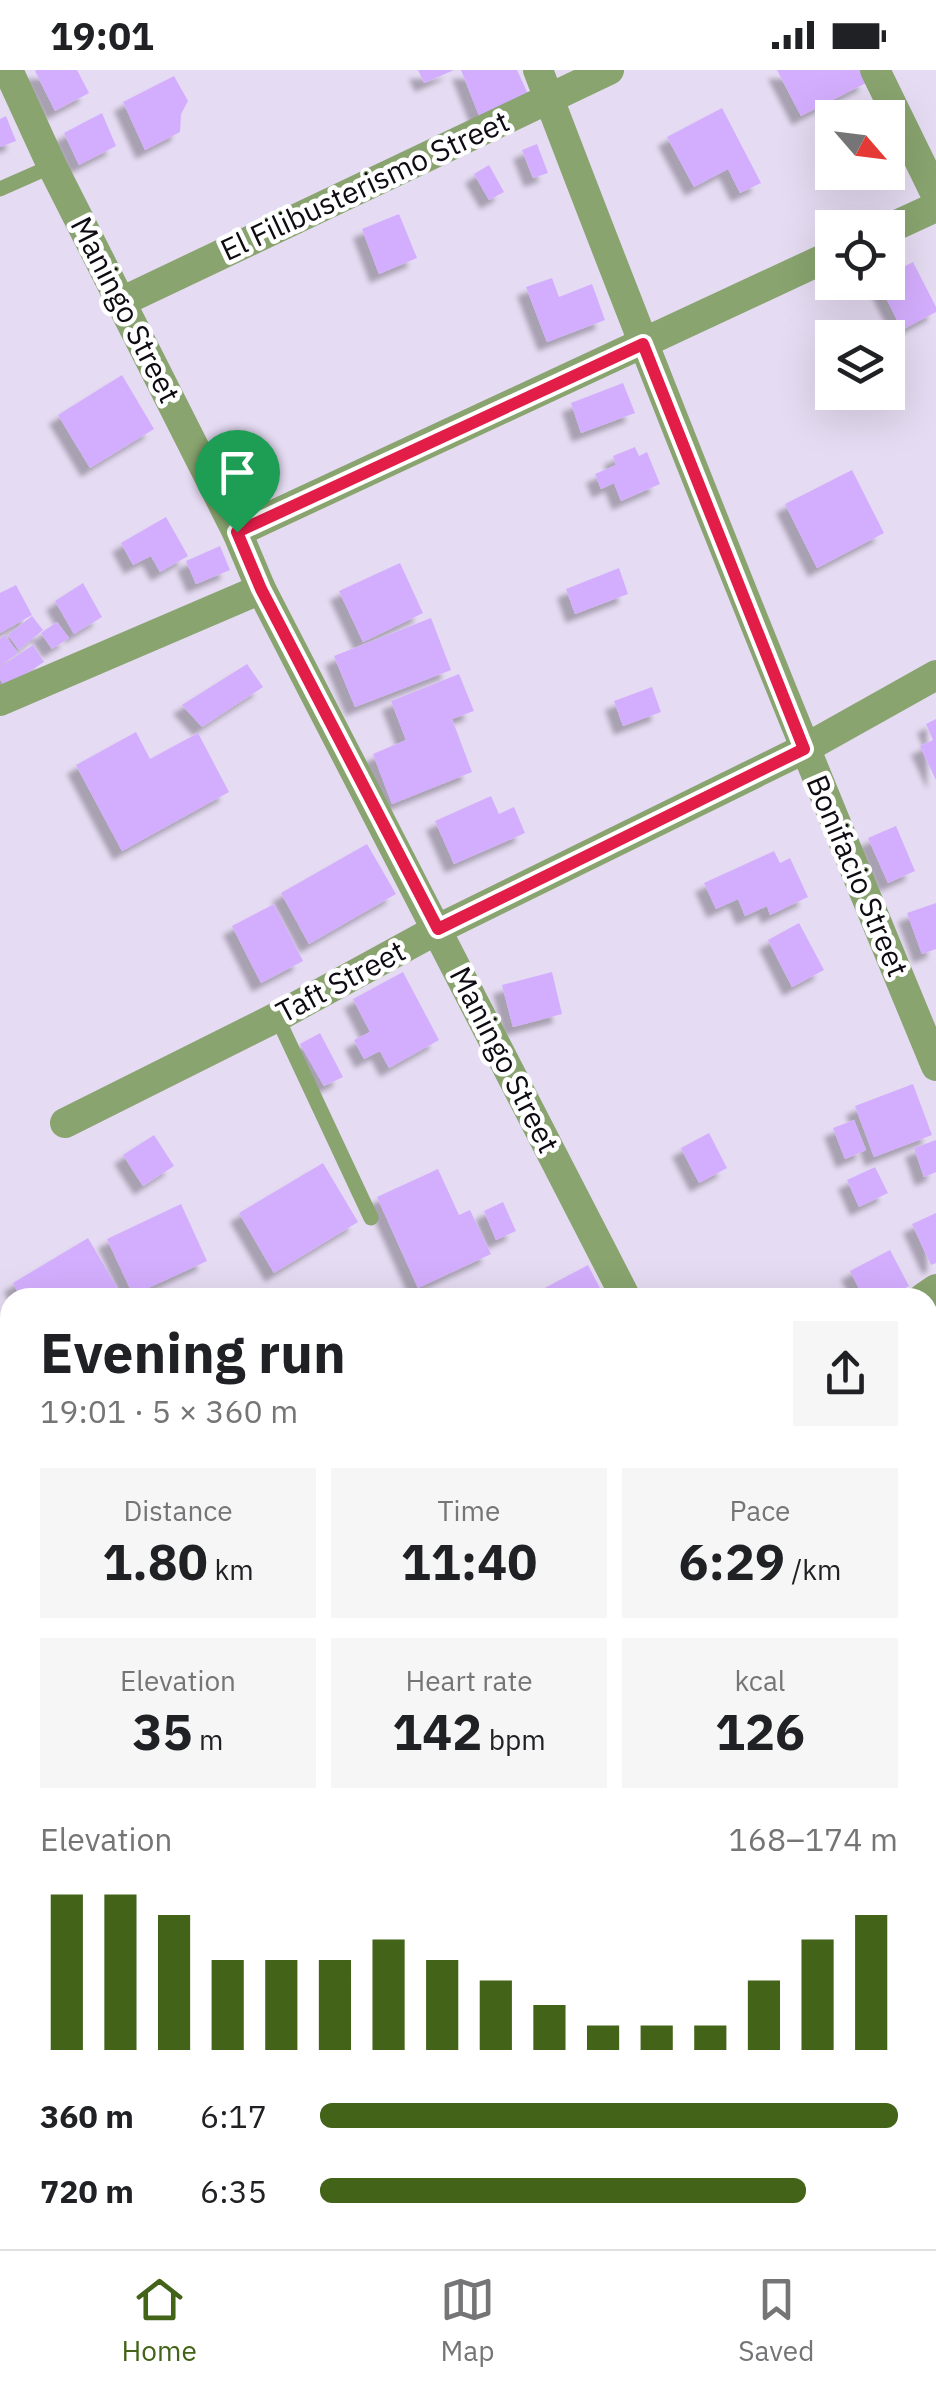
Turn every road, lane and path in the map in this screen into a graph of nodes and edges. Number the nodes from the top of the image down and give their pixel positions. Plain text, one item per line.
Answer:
1 (8, 70) edge
2 (608, 70) edge
3 (875, 70) edge
4 (544, 84) edge
5 (52, 166) junction
6 (0, 189) edge
7 (936, 196) edge
8 (936, 207) edge
9 (905, 222) edge
10 (815, 263) edge
11 (121, 302) junction
12 (643, 344) junction
13 (237, 532) junction
14 (261, 589) junction
15 (936, 675) edge
16 (0, 701) edge
17 (804, 749) junction
18 (438, 929) junction
19 (276, 1017) junction
20 (936, 1066) edge
21 (65, 1123) dead end
22 (371, 1218) dead end
23 (621, 1288) edge

1 - 5 street, Maningo Street
2 - 4 street, El Filibusterismo Street
3 - 7 street
4 - 11 street, El Filibusterismo Street
4 - 12 street, Bonifacio Street
5 - 6 lane
5 - 11 street, Maningo Street
8 - 9 street
10 - 12 street
11 - 13 street, Maningo Street
12 - 13 street
12 - 17 street, Bonifacio Street
13 - 14 street, Maningo Street
14 - 16 street
14 - 18 street, Maningo Street
15 - 17 street, Taft Street
17 - 18 street, Taft Street
17 - 20 street, Bonifacio Street
18 - 19 street, Taft Street
18 - 23 street, Maningo Street
19 - 21 street, Taft Street
19 - 22 lane

